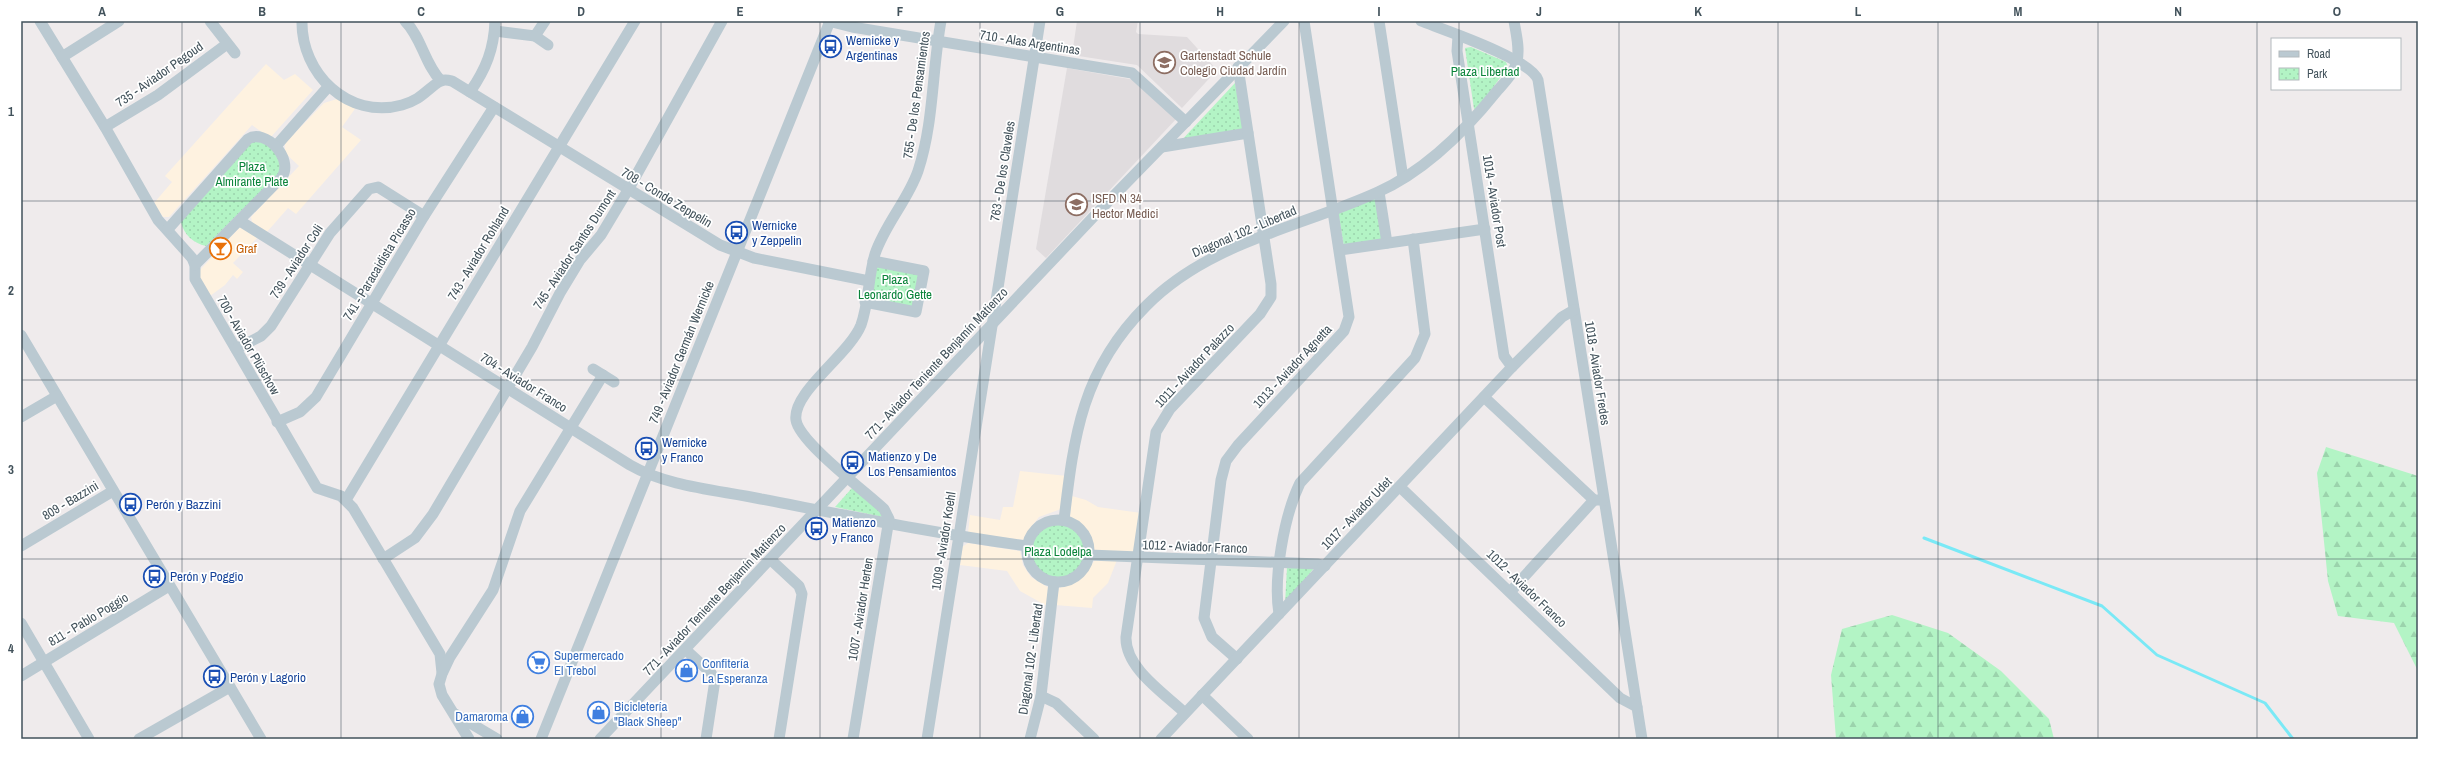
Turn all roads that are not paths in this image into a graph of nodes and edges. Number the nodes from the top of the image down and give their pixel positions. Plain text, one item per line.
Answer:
1 (40, 21) edge
2 (119, 21) edge
3 (210, 21) edge
4 (302, 21) edge
5 (406, 21) edge
6 (545, 21) edge
7 (635, 21) edge
8 (722, 21) edge
9 (829, 21) edge
10 (941, 21) edge
11 (1040, 21) edge
12 (1284, 21) edge
13 (1304, 21) edge
14 (1379, 21) edge
15 (1421, 21) edge
16 (1514, 21) edge
17 (1435, 24) edge
18 (495, 26) edge
19 (535, 36) junction
20 (1458, 36) junction
21 (937, 41) junction
22 (227, 44) junction
23 (548, 45) dead end
24 (235, 53) dead end
25 (62, 57) junction
26 (1034, 57) junction
27 (1518, 60) junction
28 (1238, 67) junction
29 (441, 81) junction
30 (328, 87) junction
31 (470, 92) junction
32 (494, 107) junction
33 (1186, 122) junction
34 (1469, 126) junction
35 (105, 127) junction
36 (1248, 133) junction
37 (276, 146) junction
38 (559, 147) junction
39 (1162, 147) junction
40 (1403, 178) junction
41 (628, 190) junction
42 (1379, 192) junction
43 (1334, 210) junction
44 (424, 216) junction
45 (240, 221) junction
46 (168, 229) junction
47 (1485, 229) junction
48 (1264, 235) junction
49 (1413, 240) junction
50 (1387, 243) junction
51 (1340, 250) junction
52 (736, 253) junction
53 (873, 261) junction
54 (309, 264) junction
55 (195, 265) junction
56 (869, 282) junction
57 (865, 302) junction
58 (372, 303) junction
59 (1574, 310) junction
60 (992, 325) junction
61 (21, 335) edge
62 (439, 345) junction
63 (236, 349) junction
64 (1512, 367) junction
65 (593, 369) dead end
66 (603, 375) junction
67 (614, 382) dead end
68 (508, 387) junction
69 (57, 396) junction
70 (1484, 397) junction
71 (21, 417) edge
72 (277, 422) junction
73 (571, 428) junction
74 (647, 474) junction
75 (848, 477) junction
76 (1400, 487) junction
77 (113, 491) junction
78 (346, 500) junction
79 (1599, 500) junction
80 (817, 509) junction
81 (1064, 520) junction
82 (888, 523) junction
83 (958, 537) junction
84 (21, 546) edge
85 (1027, 546) junction
86 (1089, 555) junction
87 (1137, 558) junction
88 (383, 559) junction
89 (771, 560) junction
90 (1210, 561) junction
91 (1280, 563) junction
92 (1325, 566) junction
93 (1054, 582) junction
94 (169, 586) junction
95 (1510, 591) junction
96 (1279, 614) junction
97 (21, 623) edge
98 (686, 650) junction
99 (1237, 659) junction
100 (44, 662) junction
101 (442, 672) junction
102 (21, 676) edge
103 (230, 687) junction
104 (1202, 695) junction
105 (1041, 696) junction
106 (1637, 707) junction
107 (1185, 712) junction
108 (454, 713) junction
109 (89, 739) edge
110 (139, 739) edge
111 (261, 739) edge
112 (469, 739) edge
113 (497, 739) edge
114 (541, 739) edge
115 (600, 739) edge
116 (706, 739) edge
117 (779, 739) edge
118 (853, 739) edge
119 (927, 739) edge
120 (1030, 739) edge
121 (1094, 739) edge
122 (1160, 739) edge
123 (1248, 739) edge
124 (1642, 739) edge

1 - 25 street, 700 - Aviador Plüschow
2 - 25 street
3 - 22 street
4 - 30 street
5 - 29 street
6 - 19 street
7 - 38 street, 743 - Aviador Rohland
8 - 41 street, 745 - Aviador Santos Dumont
9 - 21 street, 710 - Alas Argentinas
9 - 52 street, 749 - Aviador Germán Wernicke
10 - 21 street, 755 - De los Pensamientos
11 - 26 street, 763 - De los Claveles
12 - 28 street, 771 - Aviador Teniente Benjamín Matienzo
13 - 43 street, 1013 - Aviador Agnetta
14 - 40 street
15 - 17 street, 1018 - Aviador Fredes
16 - 27 street
17 - 20 street, 1018 - Aviador Fredes
18 - 19 street
18 - 31 street
19 - 23 street
20 - 27 street, 1018 - Aviador Fredes
20 - 34 street, 1014 - Aviador Post
21 - 26 street, 710 - Alas Argentinas
21 - 53 street, 755 - De los Pensamientos
22 - 24 street
22 - 35 street, 735 - Aviador Pegoud
25 - 35 street, 700 - Aviador Plüschow
26 - 33 street, 710 - Alas Argentinas
26 - 60 street, 763 - De los Claveles
27 - 34 street, Diagonal 102 - Libertad
27 - 59 street, 1018 - Aviador Fredes
28 - 33 street, 771 - Aviador Teniente Benjamín Matienzo
28 - 36 street, 1011 - Aviador Palazzo
29 - 30 street
29 - 31 street, 708 - Conde Zeppelin
30 - 37 street
31 - 32 street, 708 - Conde Zeppelin
32 - 38 street, 708 - Conde Zeppelin
32 - 44 street, 741 - Paracaidista Picasso
33 - 39 street, 771 - Aviador Teniente Benjamín Matienzo
34 - 40 street, Diagonal 102 - Libertad
34 - 47 street, 1014 - Aviador Post
35 - 46 street, 700 - Aviador Plüschow
36 - 39 street
36 - 48 street, 1011 - Aviador Palazzo
37 - 45 street
37 - 46 street
38 - 41 street, 708 - Conde Zeppelin
38 - 62 street, 743 - Aviador Rohland
39 - 60 street, 771 - Aviador Teniente Benjamín Matienzo
40 - 42 street, Diagonal 102 - Libertad
41 - 52 street, 708 - Conde Zeppelin
41 - 68 street, 745 - Aviador Santos Dumont
42 - 43 street, Diagonal 102 - Libertad
42 - 50 street
43 - 48 street, Diagonal 102 - Libertad
43 - 51 street, 1013 - Aviador Agnetta
44 - 54 street, 739 - Aviador Coli
44 - 58 street, 741 - Paracaidista Picasso
45 - 54 street, 704 - Aviador Franco
45 - 55 street
46 - 55 street, 700 - Aviador Plüschow
47 - 49 street
47 - 64 street, 1014 - Aviador Post
48 - 81 street, Diagonal 102 - Libertad
48 - 87 street, 1011 - Aviador Palazzo
49 - 50 street
49 - 91 street
50 - 51 street
51 - 90 street, 1013 - Aviador Agnetta
52 - 56 street, 708 - Conde Zeppelin
52 - 74 street, 749 - Aviador Germán Wernicke
53 - 56 street, 755 - De los Pensamientos
53 - 57 street
54 - 58 street, 704 - Aviador Franco
54 - 63 street, 739 - Aviador Coli
55 - 63 street, 700 - Aviador Plüschow
56 - 57 street, 755 - De los Pensamientos
57 - 75 street, 755 - De los Pensamientos
58 - 62 street, 704 - Aviador Franco
58 - 72 street, 741 - Paracaidista Picasso
59 - 64 street, 1017 - Aviador Udet
59 - 79 street, 1018 - Aviador Fredes
60 - 75 street, 771 - Aviador Teniente Benjamín Matienzo
60 - 83 street, 1009 - Aviador Koehl
61 - 69 street
62 - 68 street, 704 - Aviador Franco
62 - 78 street, 743 - Aviador Rohland
63 - 72 street, 700 - Aviador Plüschow
64 - 70 street, 1017 - Aviador Udet
65 - 66 street
66 - 67 street
66 - 73 street
68 - 73 street, 704 - Aviador Franco
68 - 88 street, 745 - Aviador Santos Dumont
69 - 71 street
69 - 77 street
70 - 76 street, 1017 - Aviador Udet
70 - 79 street
72 - 78 street, 700 - Aviador Plüschow
73 - 74 street, 704 - Aviador Franco
73 - 101 street
74 - 80 street, 704 - Aviador Franco
74 - 114 street, 749 - Aviador Germán Wernicke
75 - 80 street, 771 - Aviador Teniente Benjamín Matienzo
75 - 82 street
76 - 92 street, 1017 - Aviador Udet
76 - 95 street, 1012 - Aviador Franco
77 - 84 street, 809 - Bazzini
77 - 94 street
78 - 88 street
79 - 95 street
79 - 106 street, 1018 - Aviador Fredes
80 - 82 street
80 - 89 street, 771 - Aviador Teniente Benjamín Matienzo
81 - 85 street
81 - 86 street
82 - 83 street
82 - 118 street, 1007 - Aviador Herten
83 - 85 street
83 - 119 street, 1009 - Aviador Koehl
85 - 93 street
86 - 87 street, 1012 - Aviador Franco
86 - 93 street
87 - 90 street, 1012 - Aviador Franco
87 - 107 street, 1011 - Aviador Palazzo
88 - 101 street
89 - 98 street, 771 - Aviador Teniente Benjamín Matienzo
89 - 117 street
90 - 91 street, 1012 - Aviador Franco
90 - 99 street, 1013 - Aviador Agnetta
91 - 92 street, 1012 - Aviador Franco
91 - 96 street
92 - 96 street, 1017 - Aviador Udet
93 - 105 street, Diagonal 102 - Libertad
94 - 100 street, 811 - Pablo Poggio
94 - 103 street
95 - 106 street, 1012 - Aviador Franco
96 - 99 street, 1017 - Aviador Udet
97 - 100 street
98 - 115 street, 771 - Aviador Teniente Benjamín Matienzo
98 - 116 street
99 - 104 street, 1017 - Aviador Udet
100 - 102 street, 811 - Pablo Poggio
100 - 109 street
101 - 108 street
103 - 110 street
103 - 111 street
104 - 107 street, 1017 - Aviador Udet
104 - 123 street
105 - 120 street, Diagonal 102 - Libertad
105 - 121 street
106 - 124 street, 1018 - Aviador Fredes
107 - 122 street, 1017 - Aviador Udet
108 - 112 street
108 - 113 street

